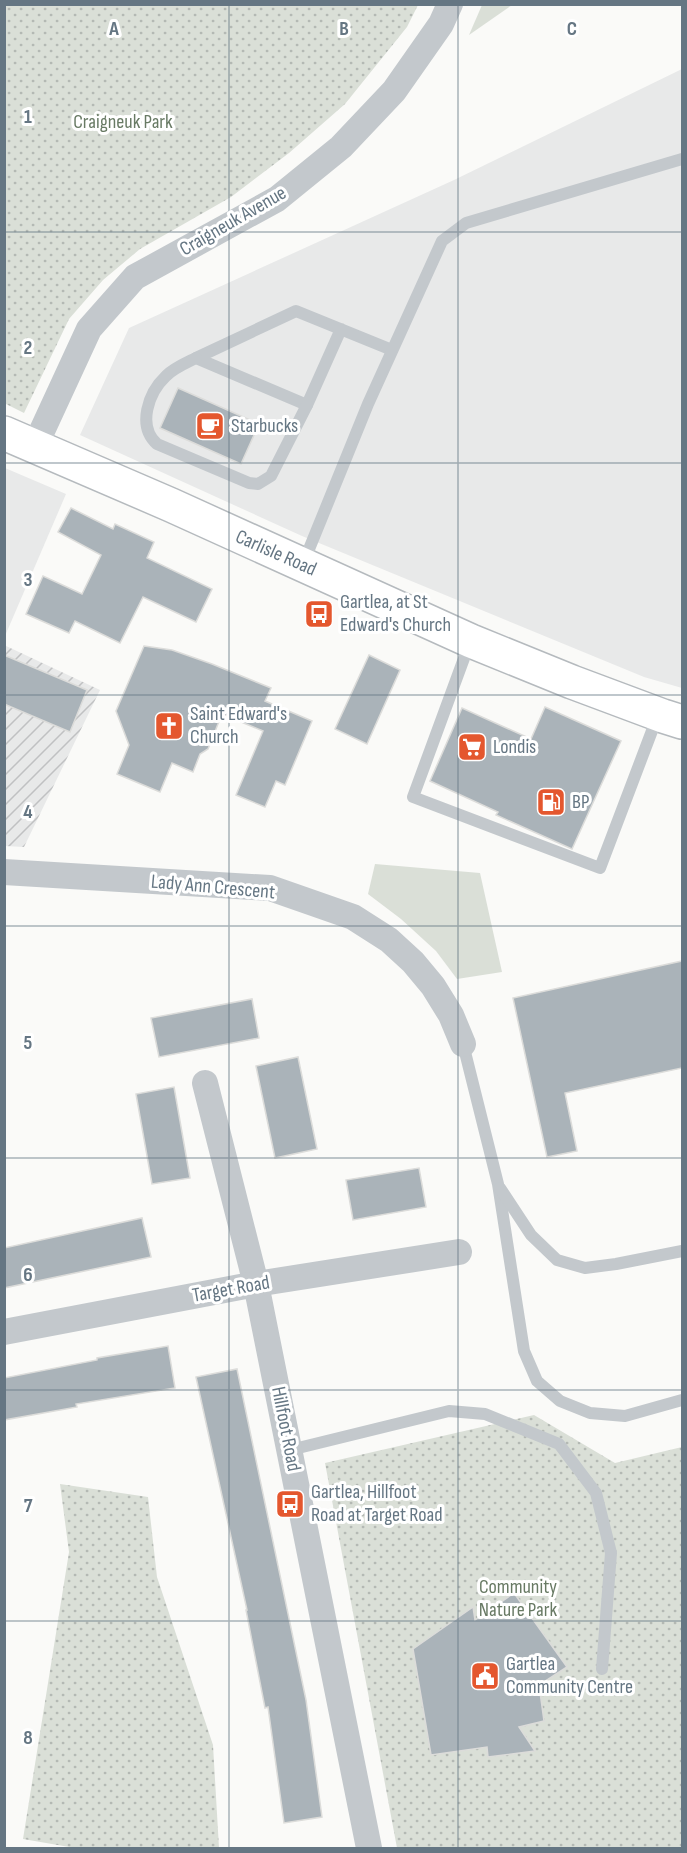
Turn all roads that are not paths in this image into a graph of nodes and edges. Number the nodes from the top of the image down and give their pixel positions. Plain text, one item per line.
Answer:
1 (450, 4) edge
2 (682, 159) edge
3 (341, 329) junction
4 (392, 350) junction
5 (196, 358) junction
6 (307, 405) junction
7 (4, 433) edge
8 (35, 446) junction
9 (302, 565) junction
10 (471, 641) junction
11 (670, 718) edge
12 (4, 872) edge
13 (463, 1044) joint
14 (205, 1083) dead end
15 (498, 1184) junction
16 (682, 1251) edge
17 (459, 1252) dead end
18 (256, 1284) junction
19 (4, 1332) edge
20 (682, 1400) edge
21 (290, 1450) junction
22 (602, 1669) dead end
23 (369, 1848) edge

1 - 8 street, Craigneuk Avenue
2 - 4 lane
3 - 4 lane
3 - 5 lane
3 - 6 lane
4 - 9 lane
5 - 6 lane
5 - 6 lane
7 - 8 main road, Carlisle Road
8 - 9 main road, Carlisle Road
9 - 10 main road, Carlisle Road
10 - 11 main road, Carlisle Road
10 - 11 lane
12 - 13 street, Lady Ann Crescent
13 - 15 lane
14 - 18 street, Hillfoot Road
15 - 16 lane
15 - 20 lane
17 - 18 street, Target Road
18 - 19 street, Target Road
18 - 21 street, Hillfoot Road
21 - 22 lane
21 - 23 street, Hillfoot Road

